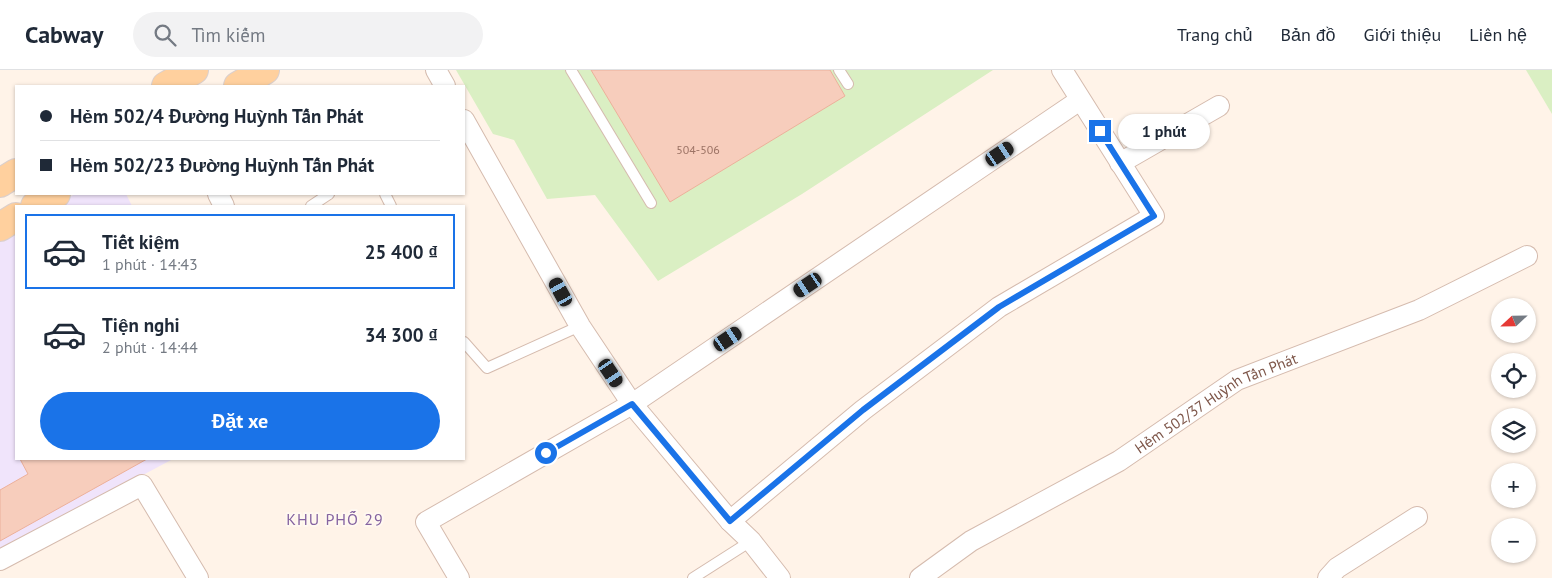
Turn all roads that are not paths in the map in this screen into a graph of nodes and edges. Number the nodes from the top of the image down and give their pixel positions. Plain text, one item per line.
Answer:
1 (194, 70) edge
2 (265, 70) edge
3 (436, 70) edge
4 (571, 70) edge
5 (839, 70) edge
6 (1062, 70) edge
7 (848, 84) dead end
8 (168, 85) edge
9 (240, 85) edge
10 (444, 85) edge
11 (1080, 100) junction
12 (1219, 106) dead end
13 (465, 122) edge
14 (1120, 163) junction
15 (15, 175) edge
16 (0, 183) edge
17 (54, 195) edge
18 (328, 195) edge
19 (651, 203) dead end
20 (37, 205) edge
21 (313, 205) edge
22 (15, 219) edge
23 (0, 227) edge
24 (1527, 256) dead end
25 (580, 326) junction
26 (465, 343) edge
27 (632, 404) junction
28 (1417, 517) dead end
29 (730, 521) junction
30 (751, 541) junction
31 (0, 560) edge
32 (943, 572) edge
33 (198, 578) edge
34 (459, 578) edge
35 (693, 578) edge
36 (780, 578) edge
37 (920, 578) edge
38 (1328, 578) edge

1 - 8 main road
2 - 9 main road
3 - 10 street
4 - 19 lane
5 - 7 lane
6 - 11 street
11 - 14 street
11 - 27 street
12 - 14 street
13 - 25 street
14 - 29 street
15 - 16 main road
17 - 20 main road
18 - 21 lane
22 - 23 main road
24 - 32 street, Hẻm 502/37 Huỳnh Tấn Phát
25 - 26 lane
25 - 27 street
27 - 29 street
27 - 34 street
28 - 38 street
29 - 30 street
30 - 35 lane
30 - 36 street
31 - 33 street
32 - 37 street, Hẻm 502/37 Huỳnh Tấn Phát

